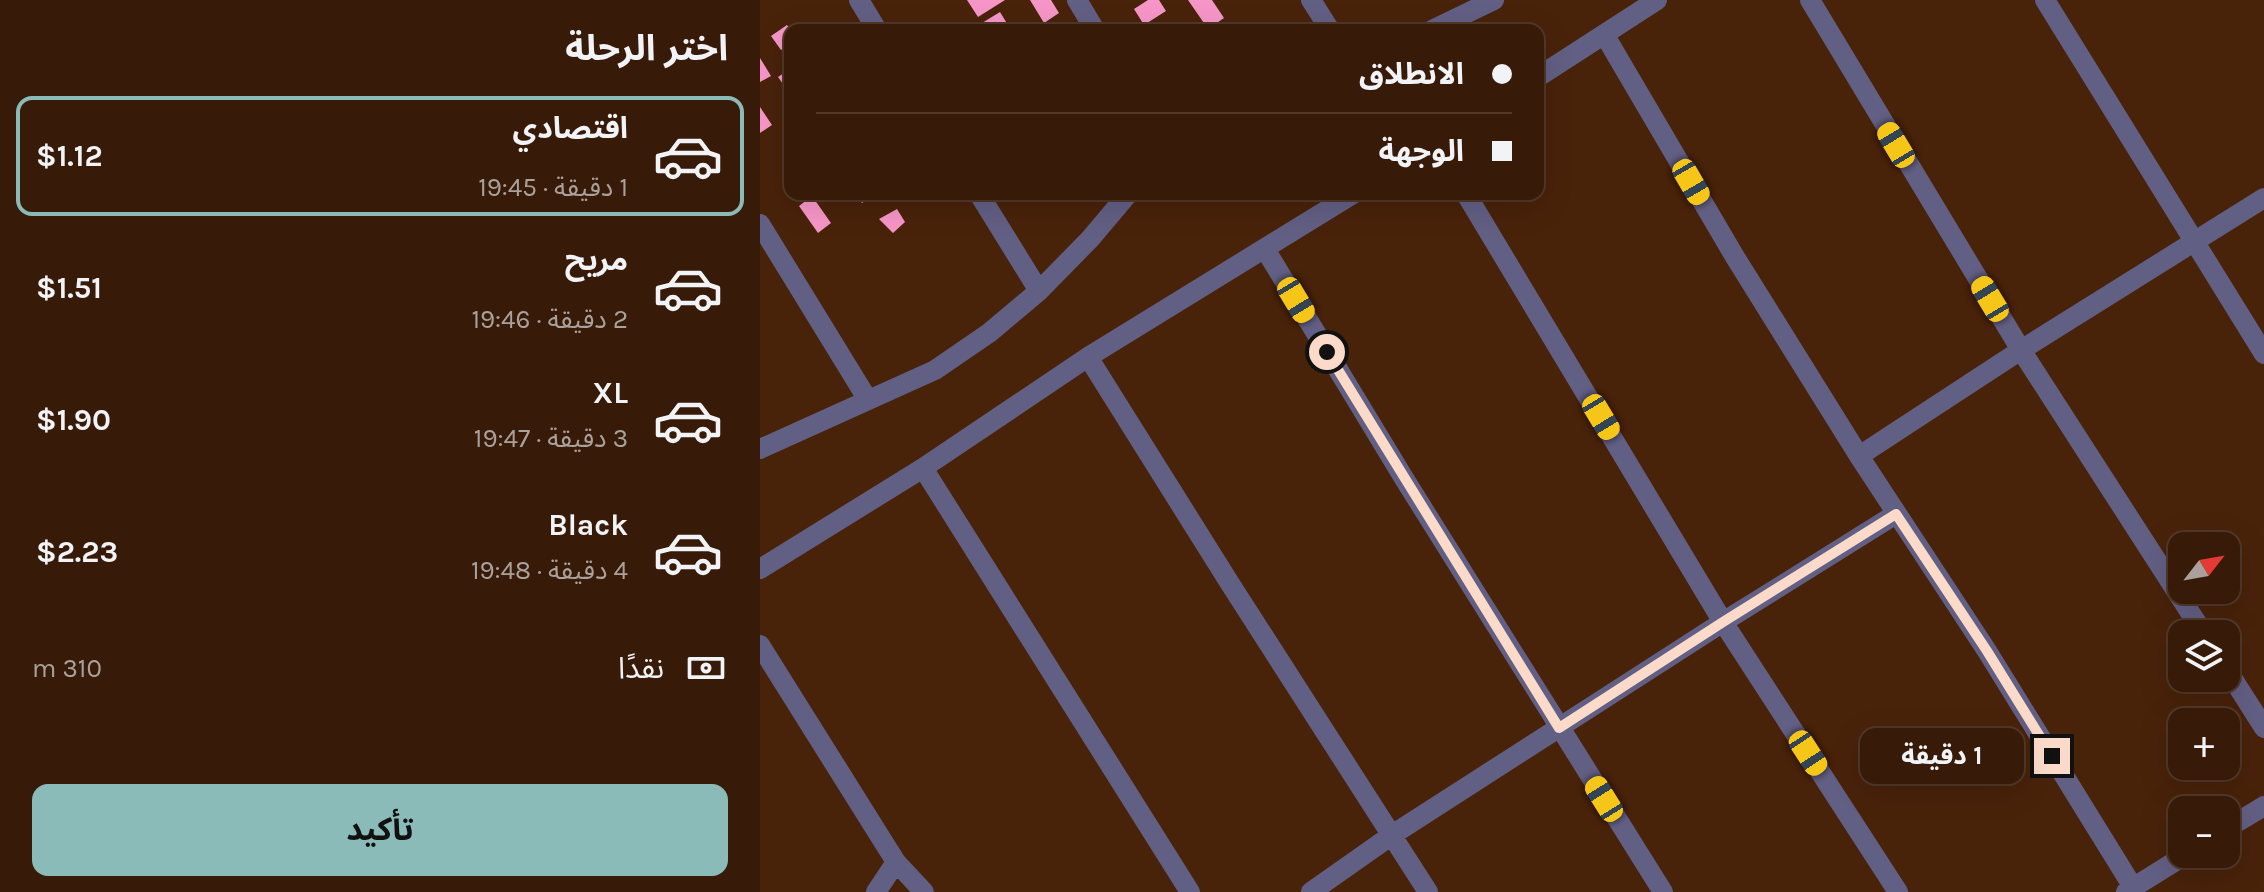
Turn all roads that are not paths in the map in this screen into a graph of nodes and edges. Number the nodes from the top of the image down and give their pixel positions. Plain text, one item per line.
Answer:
1 (859, 0) edge
2 (1077, 0) edge
3 (1311, 0) edge
4 (1494, 0) edge
5 (1657, 0) edge
6 (1810, 0) edge
7 (2045, 0) edge
8 (873, 24) edge
9 (1091, 24) edge
10 (1326, 24) edge
11 (1444, 24) edge
12 (1604, 34) junction
13 (1544, 73) edge
14 (2264, 198) edge
15 (983, 200) edge
16 (1123, 200) edge
17 (1343, 200) edge
18 (1470, 200) edge
19 (760, 224) edge
20 (2193, 243) junction
21 (1265, 249) junction
22 (1039, 291) junction
23 (2021, 350) junction
24 (2264, 354) edge
25 (1088, 357) junction
26 (868, 400) junction
27 (760, 449) edge
28 (1859, 456) junction
29 (923, 468) junction
30 (1896, 514) junction
31 (760, 569) edge
32 (2195, 620) edge
33 (1723, 622) junction
34 (760, 645) edge
35 (2240, 690) edge
36 (1559, 728) junction
37 (2264, 728) edge
38 (2264, 806) edge
39 (2240, 821) edge
40 (1392, 835) junction
41 (896, 862) junction
42 (2168, 866) edge
43 (2132, 890) edge
44 (876, 892) edge
45 (924, 892) edge
46 (1190, 892) edge
47 (1311, 892) edge
48 (1428, 892) edge
49 (1663, 892) edge
50 (1898, 892) edge

1 - 8 street
2 - 9 street
3 - 10 street
4 - 11 street
5 - 12 street
6 - 23 street
7 - 20 street
12 - 13 street
12 - 28 street
14 - 20 street
15 - 22 street
16 - 22 street
17 - 21 street
18 - 33 street
19 - 26 street
20 - 23 street
20 - 24 street
21 - 25 street
21 - 36 street
22 - 26 street
23 - 28 street
23 - 32 street
25 - 29 street
25 - 40 street
26 - 27 street
28 - 30 street
29 - 31 street
29 - 46 street
30 - 33 street
30 - 43 street
33 - 36 street
33 - 50 street
34 - 41 street
35 - 37 street
36 - 40 street
36 - 49 street
38 - 39 street
40 - 47 street
40 - 48 street
41 - 44 street
41 - 45 street
42 - 43 street

